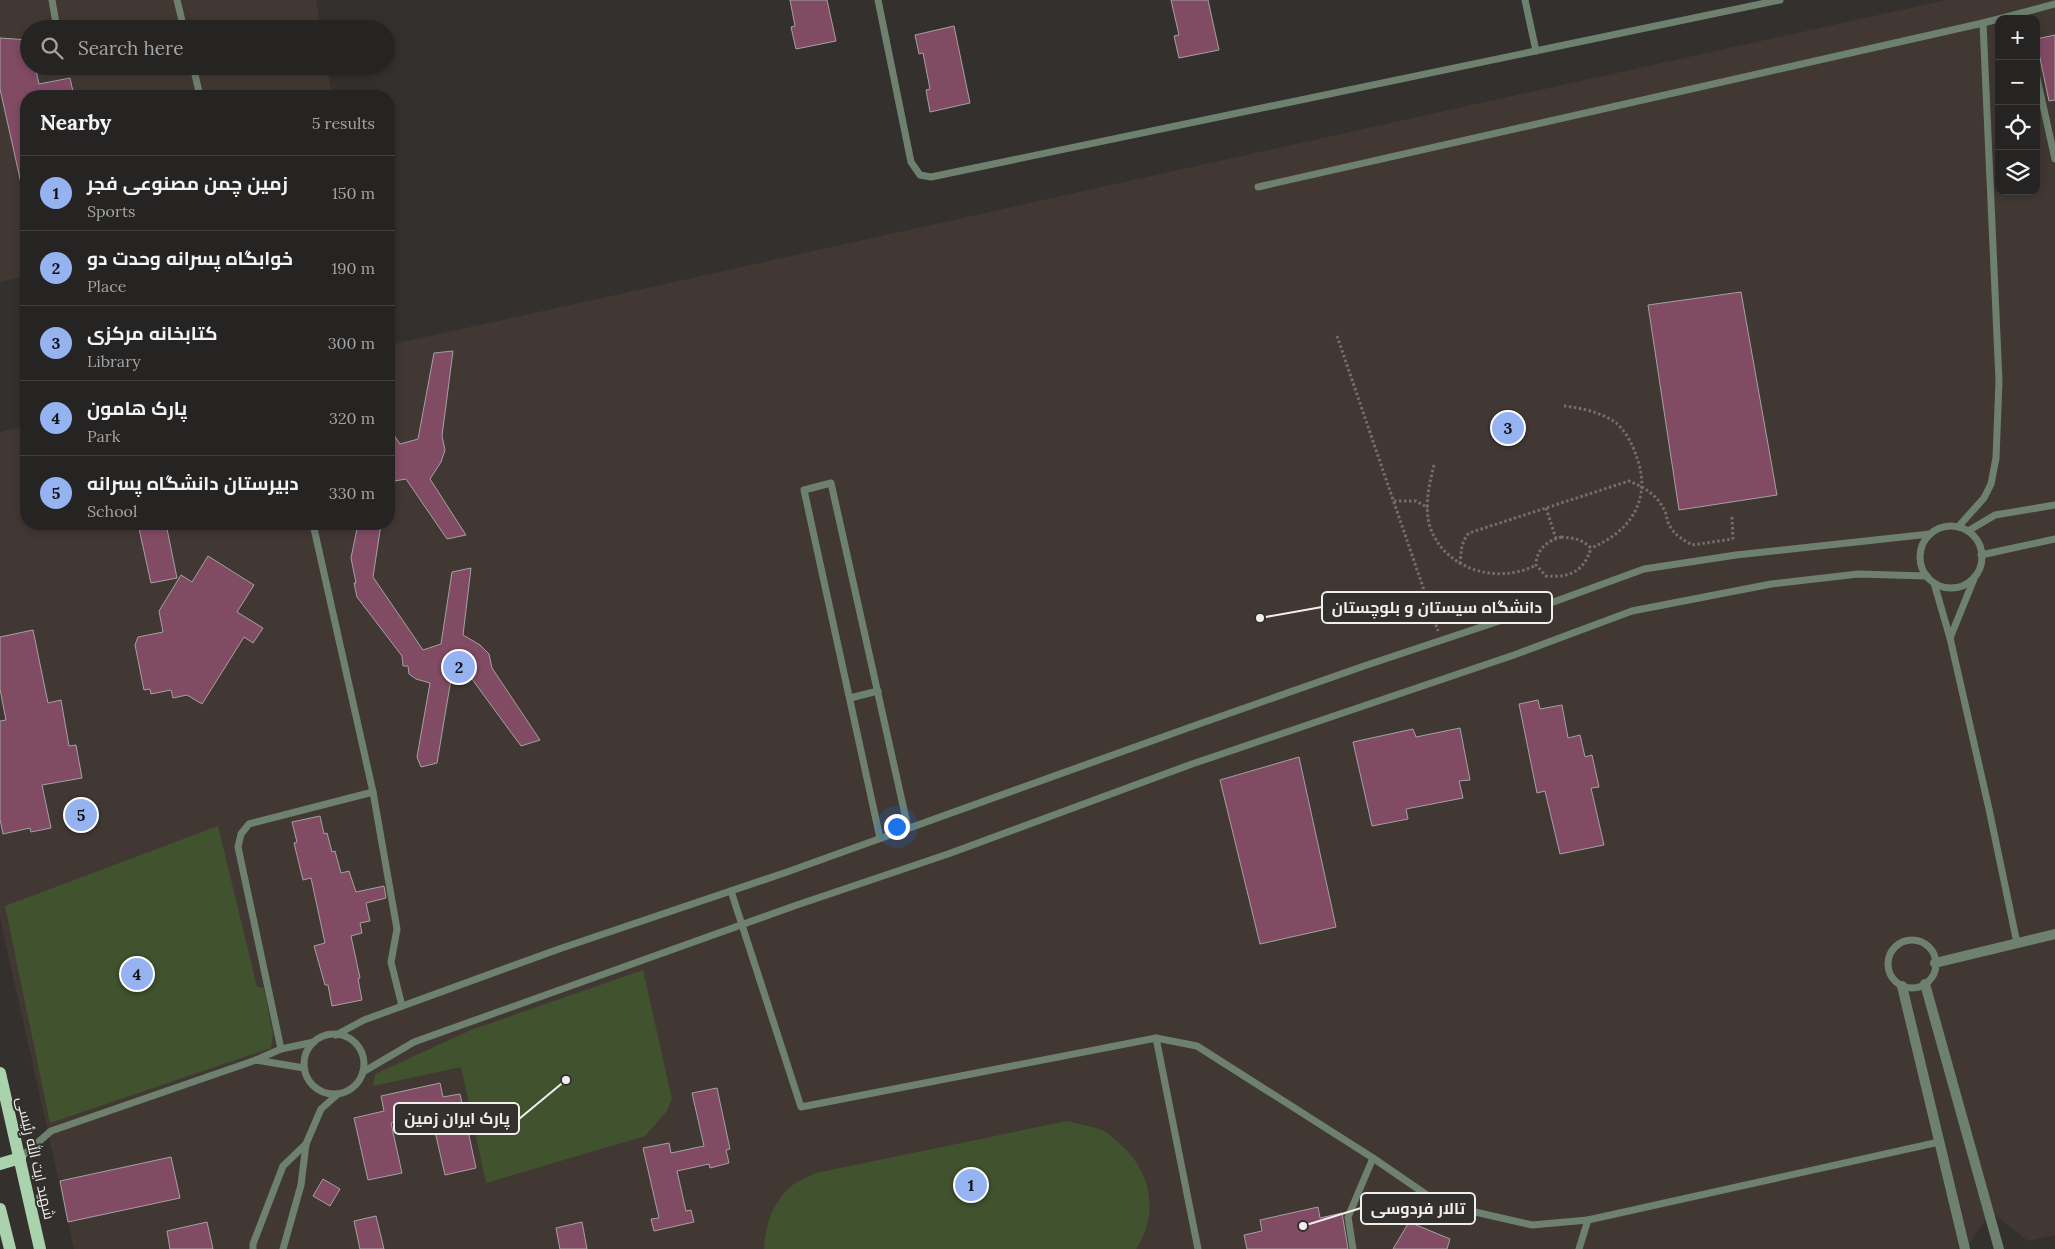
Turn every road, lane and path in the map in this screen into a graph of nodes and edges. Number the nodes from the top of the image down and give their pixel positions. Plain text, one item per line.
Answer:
1 (52, 0) edge
2 (177, 0) edge
3 (878, 0) edge
4 (1525, 0) edge
5 (1780, 0) edge
6 (2055, 4) edge
7 (55, 20) edge
8 (182, 20) edge
9 (1983, 23) junction
10 (1536, 51) junction
11 (195, 75) edge
12 (199, 90) edge
13 (2040, 92) edge
14 (2055, 158) edge
15 (1258, 187) dead end
16 (1337, 336) dead end
17 (1564, 406) dead end
18 (1434, 465) dead end
19 (1643, 486) junction
20 (1394, 501) junction
21 (2055, 505) edge
22 (1428, 508) junction
23 (1546, 508) junction
24 (1732, 517) dead end
25 (1958, 527) junction
26 (314, 530) edge
27 (1968, 531) junction
28 (1930, 534) junction
29 (1733, 538) junction
30 (1556, 539) junction
31 (2055, 539) edge
32 (1591, 548) junction
33 (1736, 555) junction
34 (1981, 555) junction
35 (1460, 564) junction
36 (1536, 565) junction
37 (1927, 576) junction
38 (1975, 577) junction
39 (1934, 583) junction
40 (1950, 638) junction
41 (1442, 640) junction
42 (878, 691) junction
43 (850, 698) junction
44 (373, 792) junction
45 (908, 828) junction
46 (880, 838) junction
47 (731, 891) junction
48 (744, 925) junction
49 (2055, 934) edge
50 (2017, 943) junction
51 (1936, 963) junction
52 (1925, 984) junction
53 (1902, 986) junction
54 (402, 1006) junction
55 (336, 1034) junction
56 (1156, 1038) junction
57 (314, 1042) junction
58 (281, 1049) junction
59 (256, 1060) junction
60 (304, 1068) junction
61 (363, 1072) junction
62 (0, 1073) edge
63 (338, 1094) junction
64 (2, 1102) edge
65 (1939, 1142) junction
66 (306, 1144) junction
67 (20, 1158) junction
68 (1373, 1158) junction
69 (0, 1164) edge
70 (0, 1208) edge
71 (1588, 1220) junction
72 (10, 1249) edge
73 (40, 1249) edge
74 (253, 1249) edge
75 (283, 1249) edge
76 (1198, 1249) edge
77 (1353, 1249) edge
78 (1579, 1249) edge
79 (1965, 1249) edge
80 (1999, 1249) edge

1 - 7 lane
2 - 8 lane
3 - 10 lane
4 - 10 lane
5 - 10 lane
6 - 9 lane
9 - 15 lane
9 - 25 lane
11 - 12 lane
13 - 14 lane
16 - 20 path
17 - 19 path
18 - 22 path
19 - 23 path
19 - 29 path
19 - 32 path
20 - 22 path
20 - 41 path
21 - 27 lane
22 - 35 path
23 - 30 path
23 - 35 path
24 - 29 path
25 - 27 lane
25 - 28 lane
26 - 44 lane
27 - 34 lane
28 - 33 lane
28 - 37 lane
29 - 33 path
30 - 32 path
30 - 36 path
31 - 34 lane
32 - 36 path
33 - 41 lane
34 - 38 lane
35 - 36 path
37 - 39 lane
37 - 48 lane
38 - 39 lane
38 - 40 lane
39 - 40 lane
40 - 50 lane
41 - 45 lane
42 - 43 lane
42 - 43 lane
42 - 45 lane
43 - 46 lane
44 - 54 lane
44 - 58 lane
45 - 46 lane
46 - 47 lane
47 - 48 lane
47 - 54 lane
48 - 56 lane
48 - 61 lane
49 - 50 street
50 - 51 street
51 - 52 lane
51 - 53 lane
52 - 53 lane
52 - 80 street
53 - 65 street
54 - 55 lane
55 - 57 lane
55 - 61 lane
56 - 68 lane
56 - 76 lane
57 - 58 lane
57 - 60 lane
58 - 59 lane
59 - 60 lane
59 - 67 lane
60 - 63 lane
61 - 63 lane
62 - 64 main road, شهید ایت الله رِئیسی
63 - 66 lane
64 - 67 main road, شهید ایت الله رِئیسی
65 - 71 lane
65 - 79 street
66 - 74 lane
66 - 75 lane
67 - 69 main road
67 - 73 main road, شهید ایت الله رِئیسی
68 - 71 lane
68 - 77 lane
70 - 72 main road
71 - 78 lane

